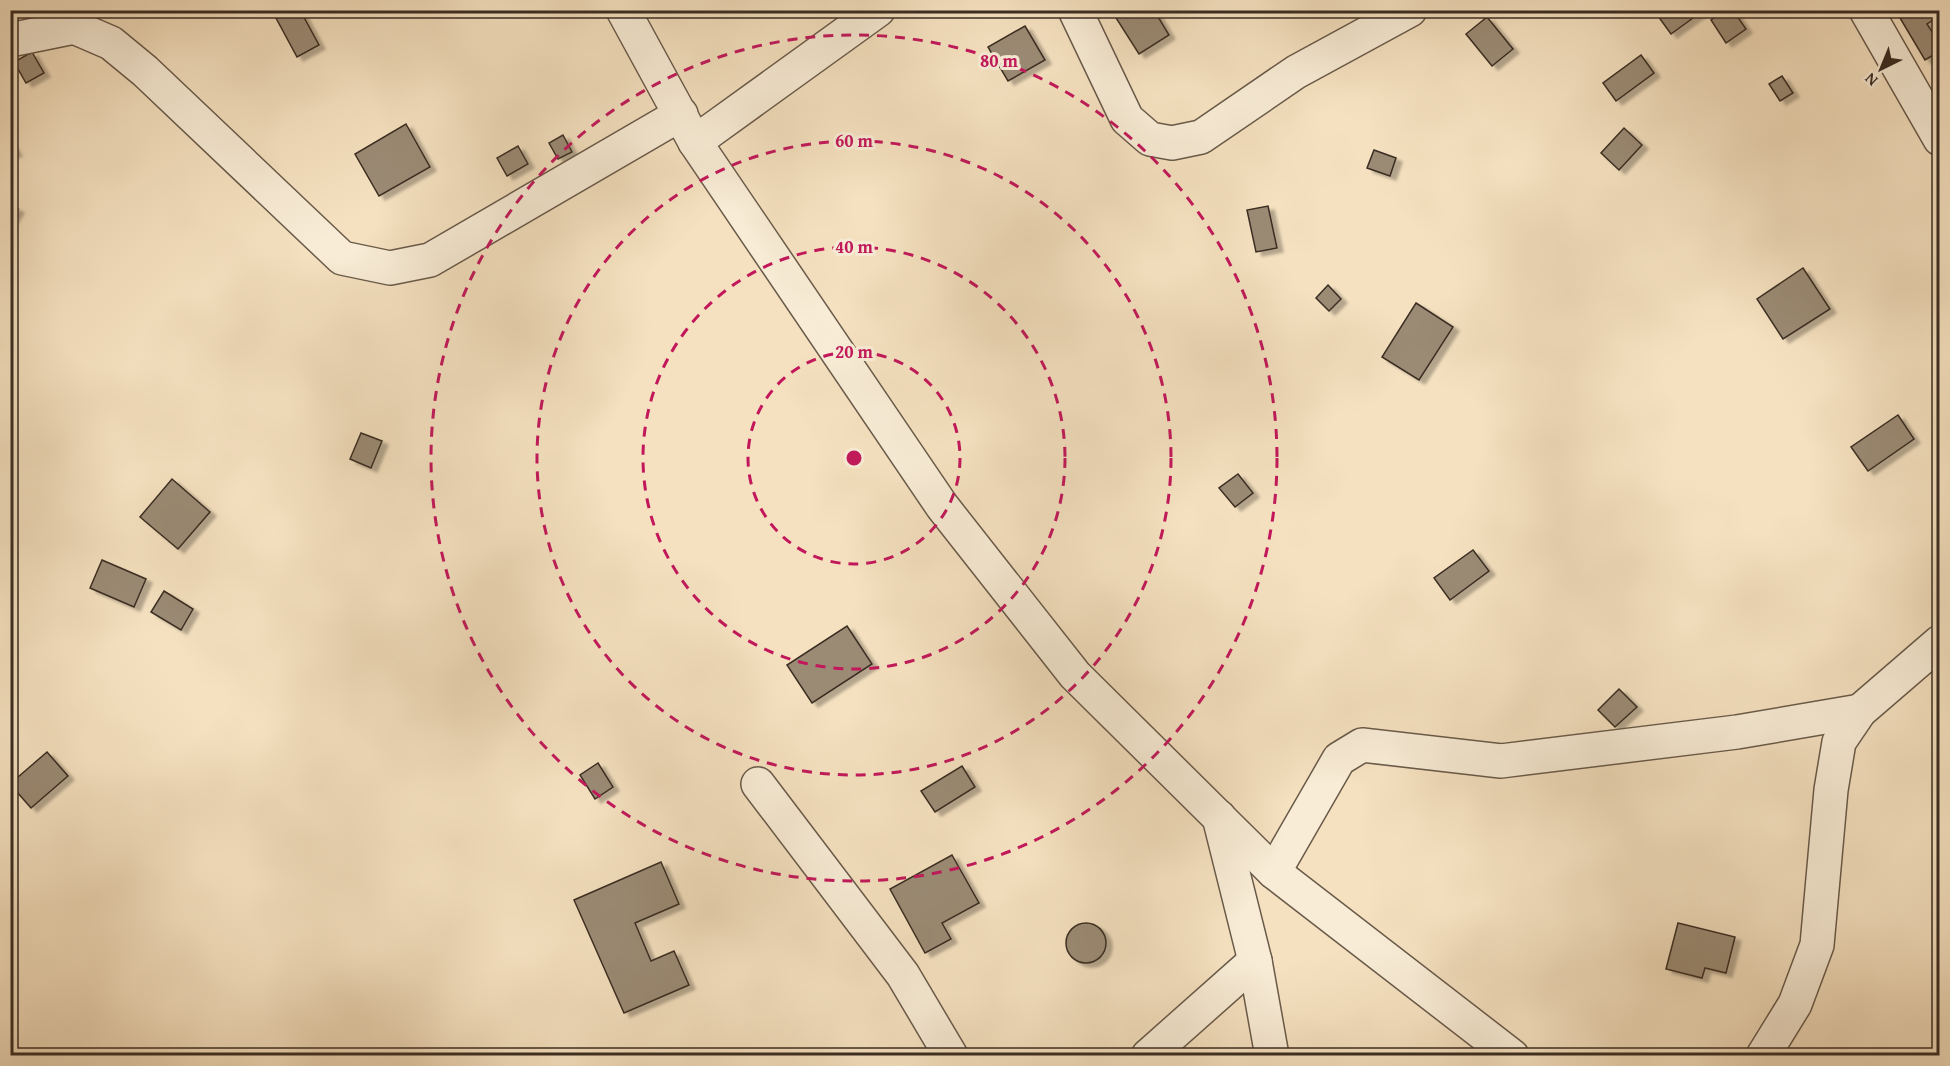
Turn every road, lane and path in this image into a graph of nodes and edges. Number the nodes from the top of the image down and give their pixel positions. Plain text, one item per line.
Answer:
1 (623, 10) edge
2 (878, 10) edge
3 (1075, 10) edge
4 (1410, 10) edge
5 (1866, 10) edge
6 (10, 40) edge
7 (688, 128) junction
8 (1940, 139) edge
9 (1940, 642) edge
10 (1860, 711) junction
11 (758, 784) dead end
12 (1219, 817) junction
13 (1274, 872) junction
14 (1255, 961) junction
15 (951, 1056) edge
16 (1148, 1056) edge
17 (1272, 1056) edge
18 (1512, 1056) edge
19 (1763, 1056) edge

1 - 7 street
2 - 7 street
3 - 4 street
5 - 8 street
6 - 7 street
7 - 12 street
9 - 10 street
10 - 13 street
10 - 19 street
11 - 15 street
12 - 13 street
12 - 14 street
13 - 18 street
14 - 16 street
14 - 17 street

